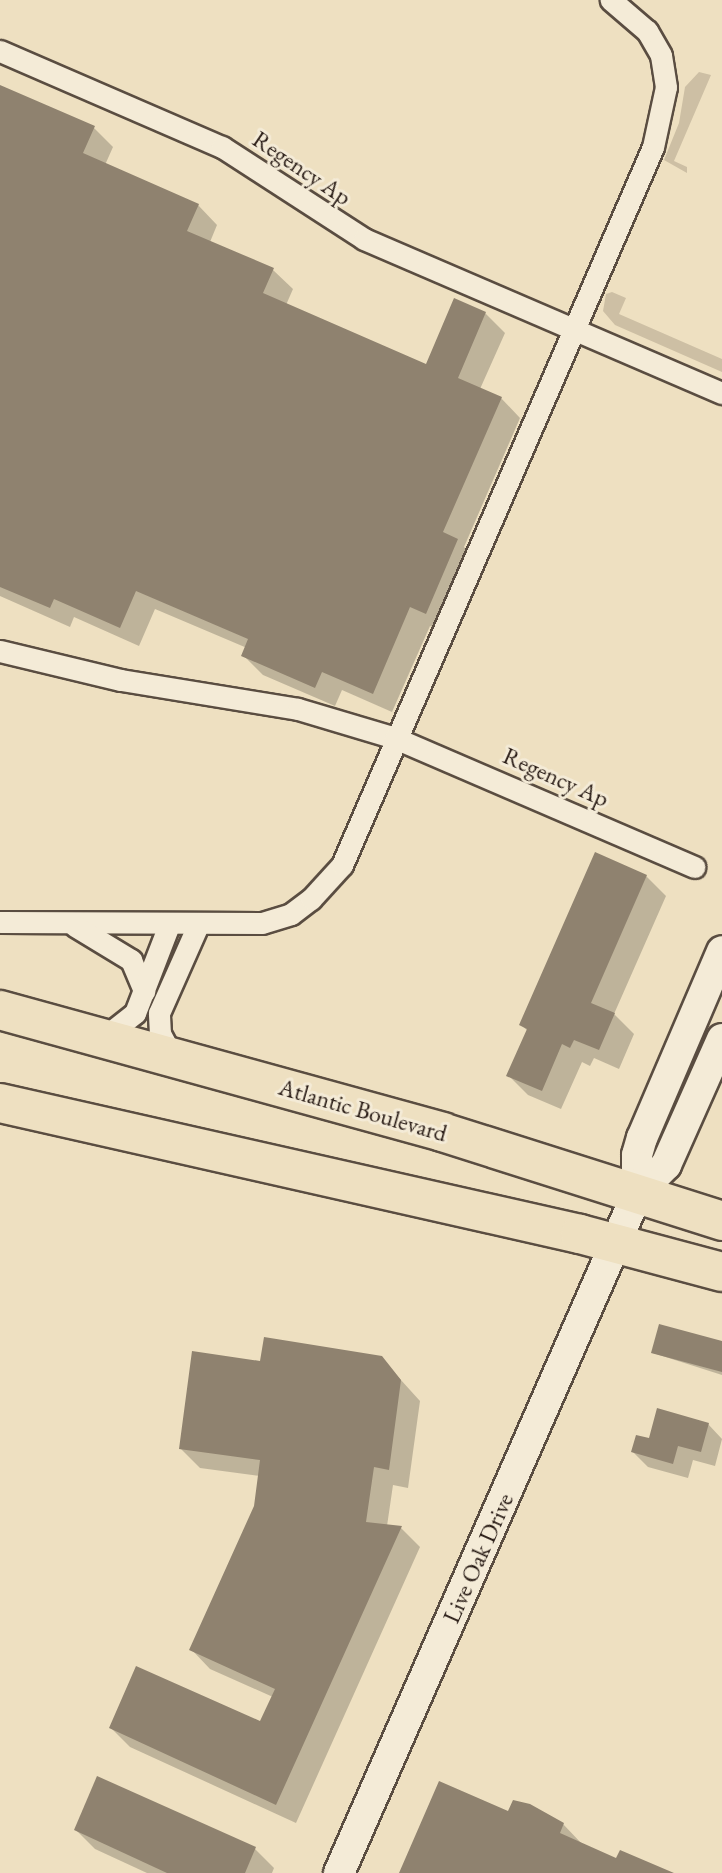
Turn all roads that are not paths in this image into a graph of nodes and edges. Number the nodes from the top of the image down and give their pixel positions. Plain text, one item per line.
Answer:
1 (611, 0) edge
2 (0, 51) edge
3 (574, 328) junction
4 (722, 393) edge
5 (0, 651) edge
6 (395, 738) junction
7 (694, 867) dead end
8 (0, 922) edge
9 (73, 925) junction
10 (169, 925) junction
11 (198, 925) junction
12 (722, 951) edge
13 (144, 991) junction
14 (0, 1010) edge
15 (102, 1039) junction
16 (722, 1039) edge
17 (173, 1058) junction
18 (0, 1103) edge
19 (637, 1195) junction
20 (722, 1221) edge
21 (616, 1243) junction
22 (722, 1272) edge
23 (339, 1873) edge

1 - 3 street
2 - 3 street, Regency Ap
3 - 4 street, Regency Ap
3 - 6 street
5 - 6 street, Regency Ap
6 - 7 street, Regency Ap
6 - 11 street
8 - 9 street
9 - 10 street
9 - 13 street
10 - 11 street
10 - 13 street
11 - 17 street
12 - 19 main road
13 - 15 street
14 - 15 highway, Atlantic Boulevard
15 - 17 highway, Atlantic Boulevard
16 - 19 main road
17 - 19 highway, Atlantic Boulevard
18 - 21 highway
19 - 20 highway, Atlantic Boulevard
19 - 21 main road, Live Oak Drive
21 - 22 highway
21 - 23 main road, Live Oak Drive

